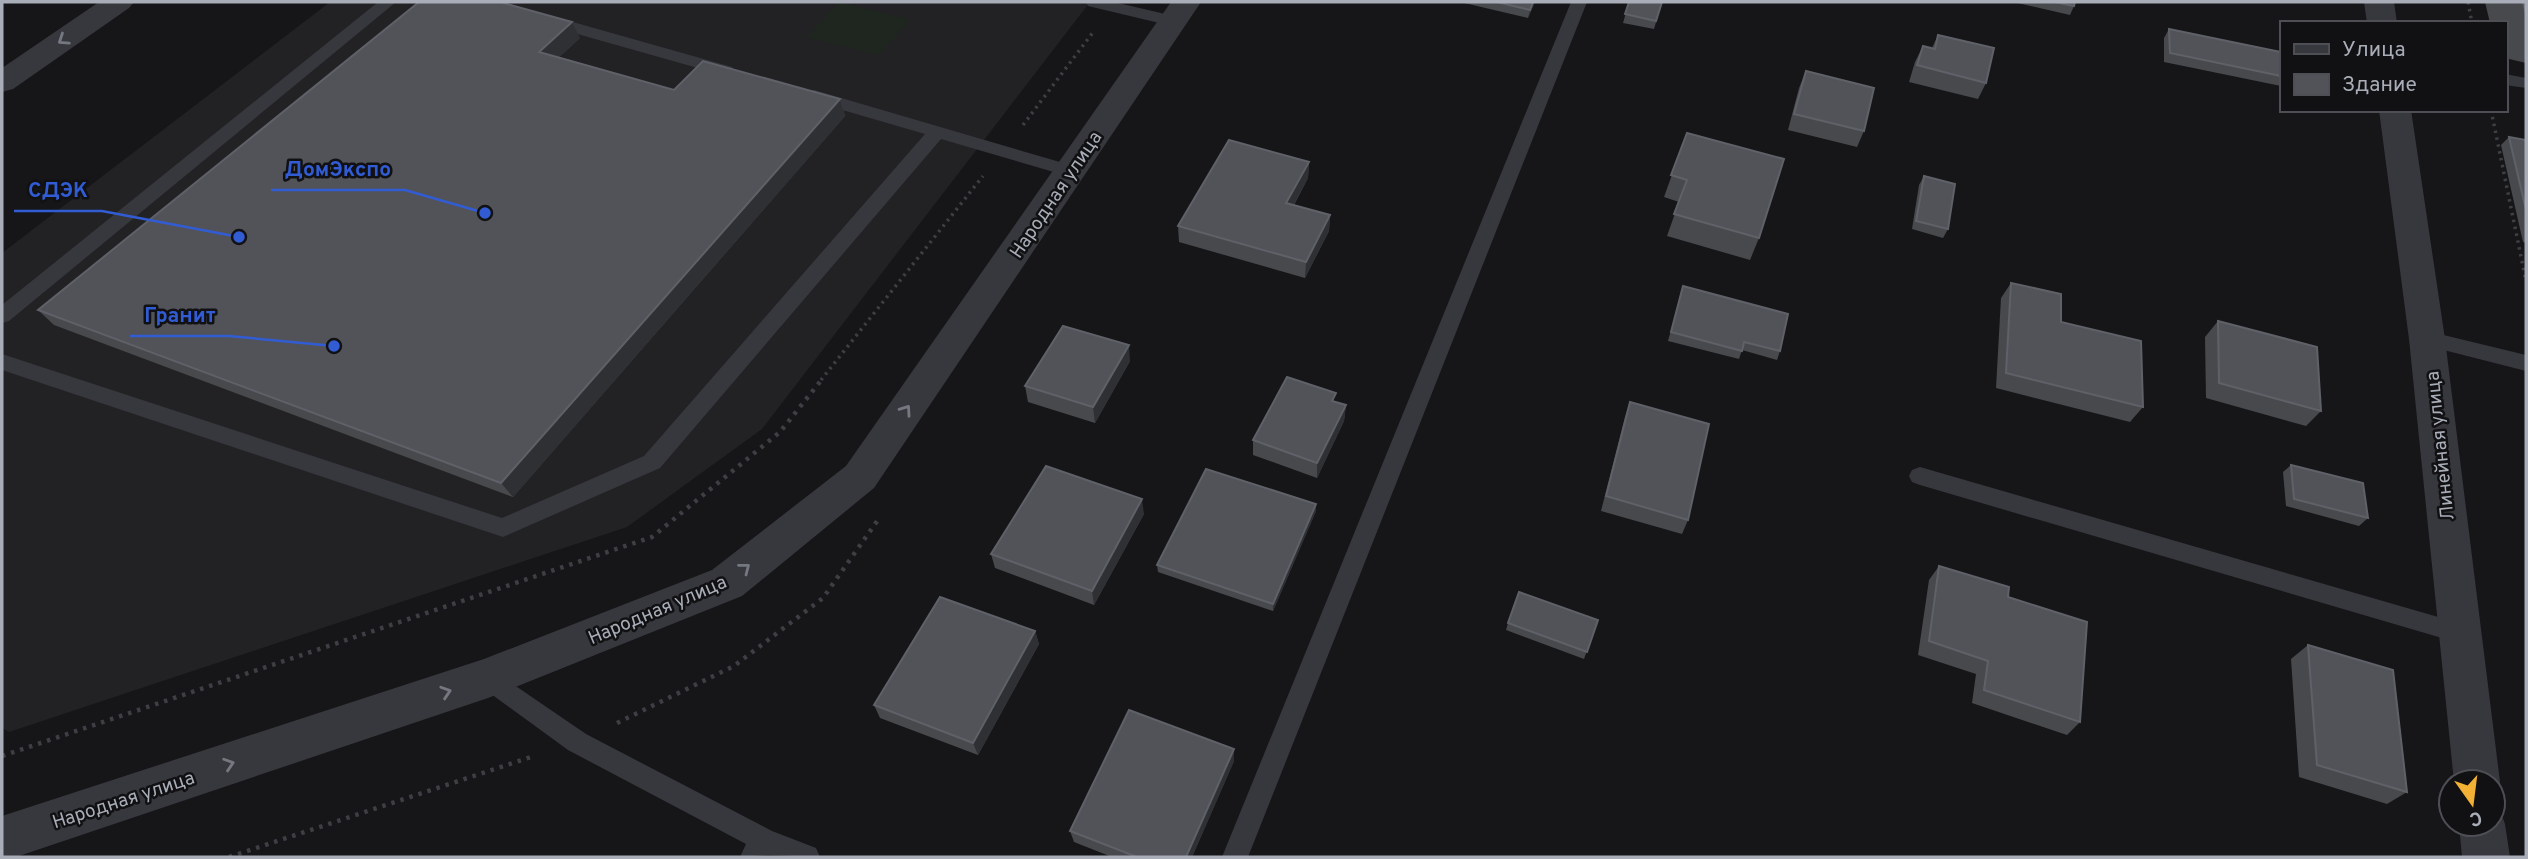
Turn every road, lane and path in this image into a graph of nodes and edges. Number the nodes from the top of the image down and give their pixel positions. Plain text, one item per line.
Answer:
1 (119, 2) edge
2 (388, 2) edge
3 (1094, 2) edge
4 (1579, 2) edge
5 (2379, 2) edge
6 (2468, 2) edge
7 (1179, 12) edge
8 (526, 13) edge
9 (2382, 21) edge
10 (2472, 21) edge
11 (738, 74) edge
12 (2507, 79) edge
13 (2, 82) edge
14 (2526, 83) edge
15 (791, 90) edge
16 (2395, 112) edge
17 (2491, 112) edge
18 (937, 132) junction
19 (1071, 171) junction
20 (2526, 281) edge
21 (2, 316) edge
22 (2427, 339) junction
23 (2, 362) edge
24 (2526, 363) edge
25 (1920, 477) dead end
26 (2459, 633) junction
27 (488, 678) junction
28 (2475, 768) edge
29 (2484, 838) edge
30 (2, 839) edge
31 (758, 848) edge
32 (807, 857) edge
33 (1235, 857) edge
34 (2486, 857) edge

1 -> 13 street
2 - 21 lane
3 - 7 lane
4 - 33 lane
5 - 9 street
6 - 10 path
7 - 19 street, Народная улица
8 - 11 lane
12 - 14 lane
15 - 18 lane
16 - 22 street, Линейная улица
17 - 20 path
18 - 19 lane
18 - 23 lane
27 -> 19 street, Народная улица
22 - 24 lane
22 - 26 street, Линейная улица
25 - 26 lane
26 - 28 street, Линейная улица
30 -> 27 street, Народная улица
27 - 31 lane
29 - 34 street
31 - 32 lane

